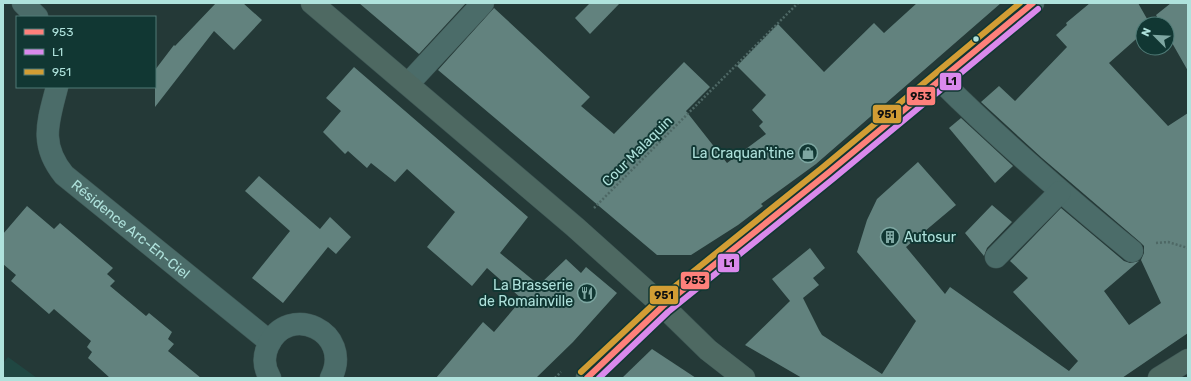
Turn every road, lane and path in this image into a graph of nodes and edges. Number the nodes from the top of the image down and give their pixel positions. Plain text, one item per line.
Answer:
1 (23, 3) edge
2 (312, 3) edge
3 (483, 3) edge
4 (798, 3) edge
5 (1034, 3) edge
6 (36, 16) edge
7 (940, 80) junction
8 (408, 84) junction
9 (56, 88) edge
10 (1060, 192) junction
11 (575, 227) junction
12 (1188, 248) edge
13 (1132, 251) joint
14 (996, 257) dead end
15 (663, 306) junction
16 (270, 342) junction
17 (1188, 360) edge
18 (270, 378) edge
19 (331, 378) edge
20 (587, 378) edge
21 (744, 378) edge
22 (1158, 378) edge

1 - 6 street
2 - 8 main road
3 - 8 street
4 - 11 path, Cour Malaquin
5 - 7 street
7 - 10 street
7 - 15 street
8 - 11 main road
9 - 16 street, Résidence Arc-En-Ciel
10 - 13 street
10 - 14 street
11 - 15 main road
12 - 13 path
15 - 20 main road
15 - 21 main road
16 - 18 street
16 - 19 street
17 - 22 main road

